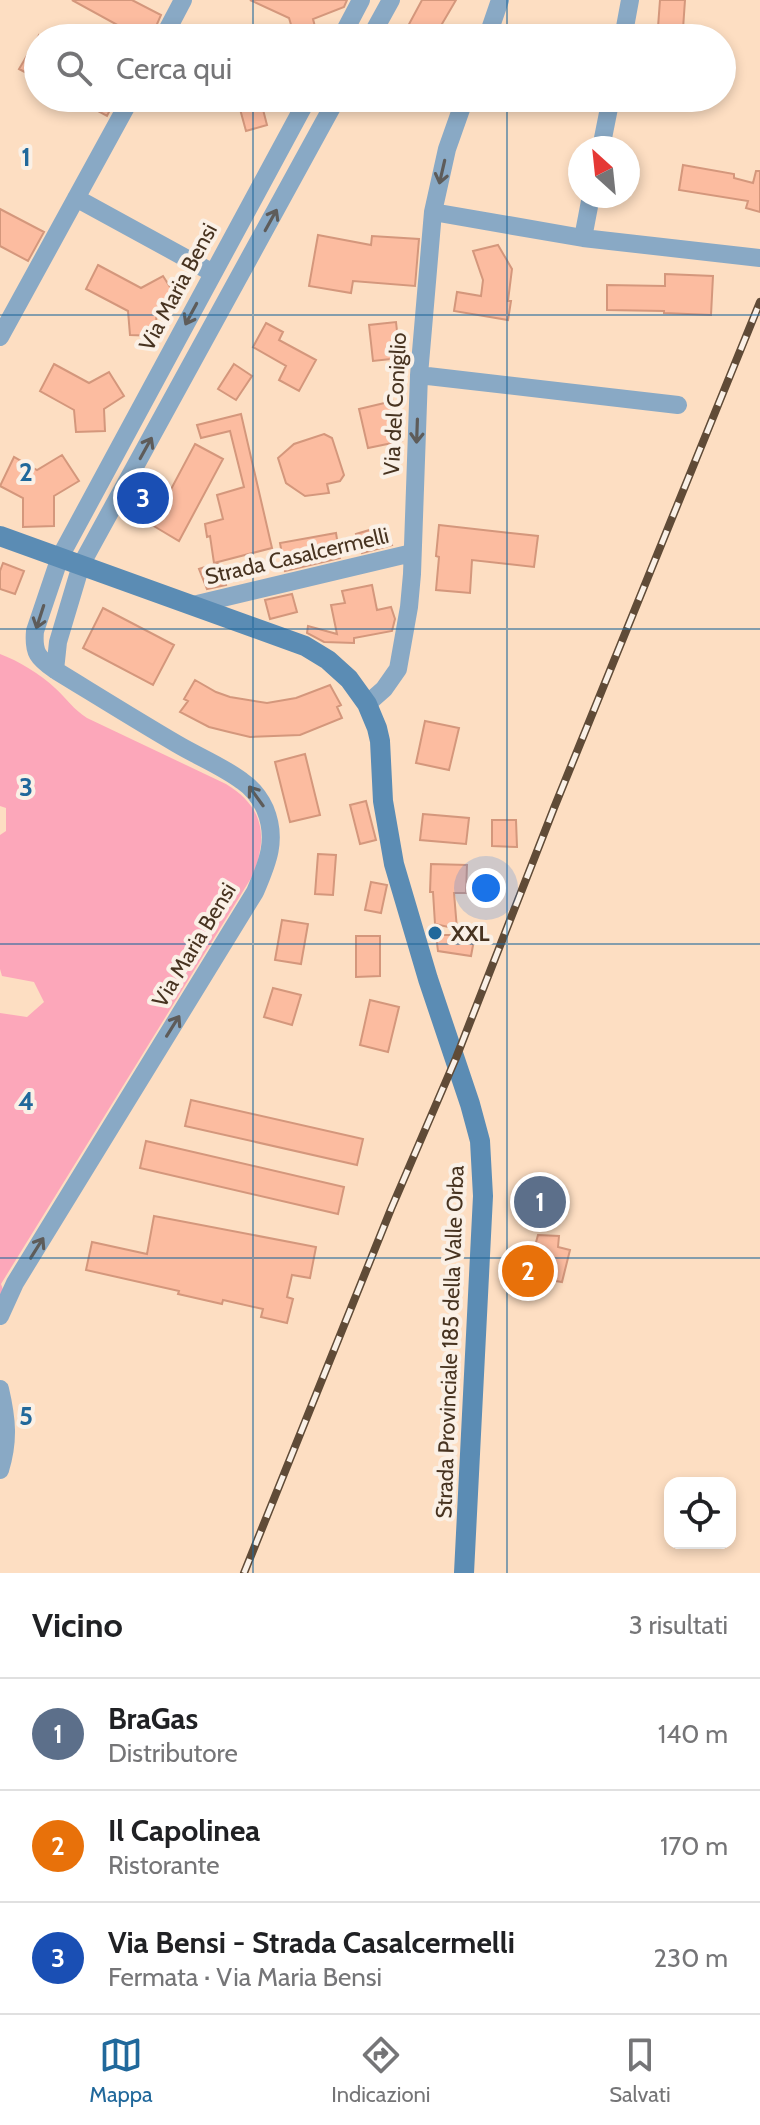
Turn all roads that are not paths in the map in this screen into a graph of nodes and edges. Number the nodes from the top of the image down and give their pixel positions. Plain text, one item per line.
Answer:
1 (183, 0) edge
2 (361, 0) edge
3 (391, 0) edge
4 (500, 0) edge
5 (630, 0) edge
6 (170, 24) edge
7 (348, 24) edge
8 (378, 24) edge
9 (492, 24) edge
10 (626, 24) edge
11 (123, 112) edge
12 (300, 112) edge
13 (329, 112) edge
14 (460, 112) edge
15 (608, 112) edge
16 (603, 136) edge
17 (76, 198) junction
18 (589, 208) edge
19 (433, 212) junction
20 (583, 238) junction
21 (760, 258) edge
22 (213, 273) junction
23 (0, 337) edge
24 (419, 375) junction
25 (678, 405) dead end
26 (0, 536) edge
27 (412, 553) junction
28 (60, 557) junction
29 (81, 565) junction
30 (193, 605) junction
31 (55, 670) junction
32 (367, 704) junction
33 (459, 1067) joint
34 (0, 1316) edge
35 (0, 1389) edge
36 (2, 1460) edge
37 (464, 1573) edge

1 - 6 street
2 - 7 street
3 - 8 street
4 - 9 street
5 - 10 street
11 - 17 street
12 - 22 street, Via Maria Bensi
29 -> 13 street
14 -> 19 street, Via del Coniglio
15 - 16 street
17 - 22 street
17 - 23 street
18 - 20 street
19 - 20 street
19 - 24 street, Via del Coniglio
20 - 21 street
22 -> 28 street, Via Maria Bensi
24 - 25 street
24 -> 27 street, Via del Coniglio
26 - 28 main road, Strada Casalcermelli
27 - 30 street, Strada Casalcermelli
27 - 32 street, Via del Coniglio
28 - 29 main road, Strada Casalcermelli
28 -> 31 street, Via Maria Bensi
29 - 30 main road, Strada Casalcermelli
29 - 31 street
30 - 32 main road, Strada Casalcermelli
34 -> 31 street, Via Maria Bensi
32 - 33 main road, Strada Casalcermelli
33 - 37 main road, Strada Provinciale 185 della Valle Orba
35 - 36 street

